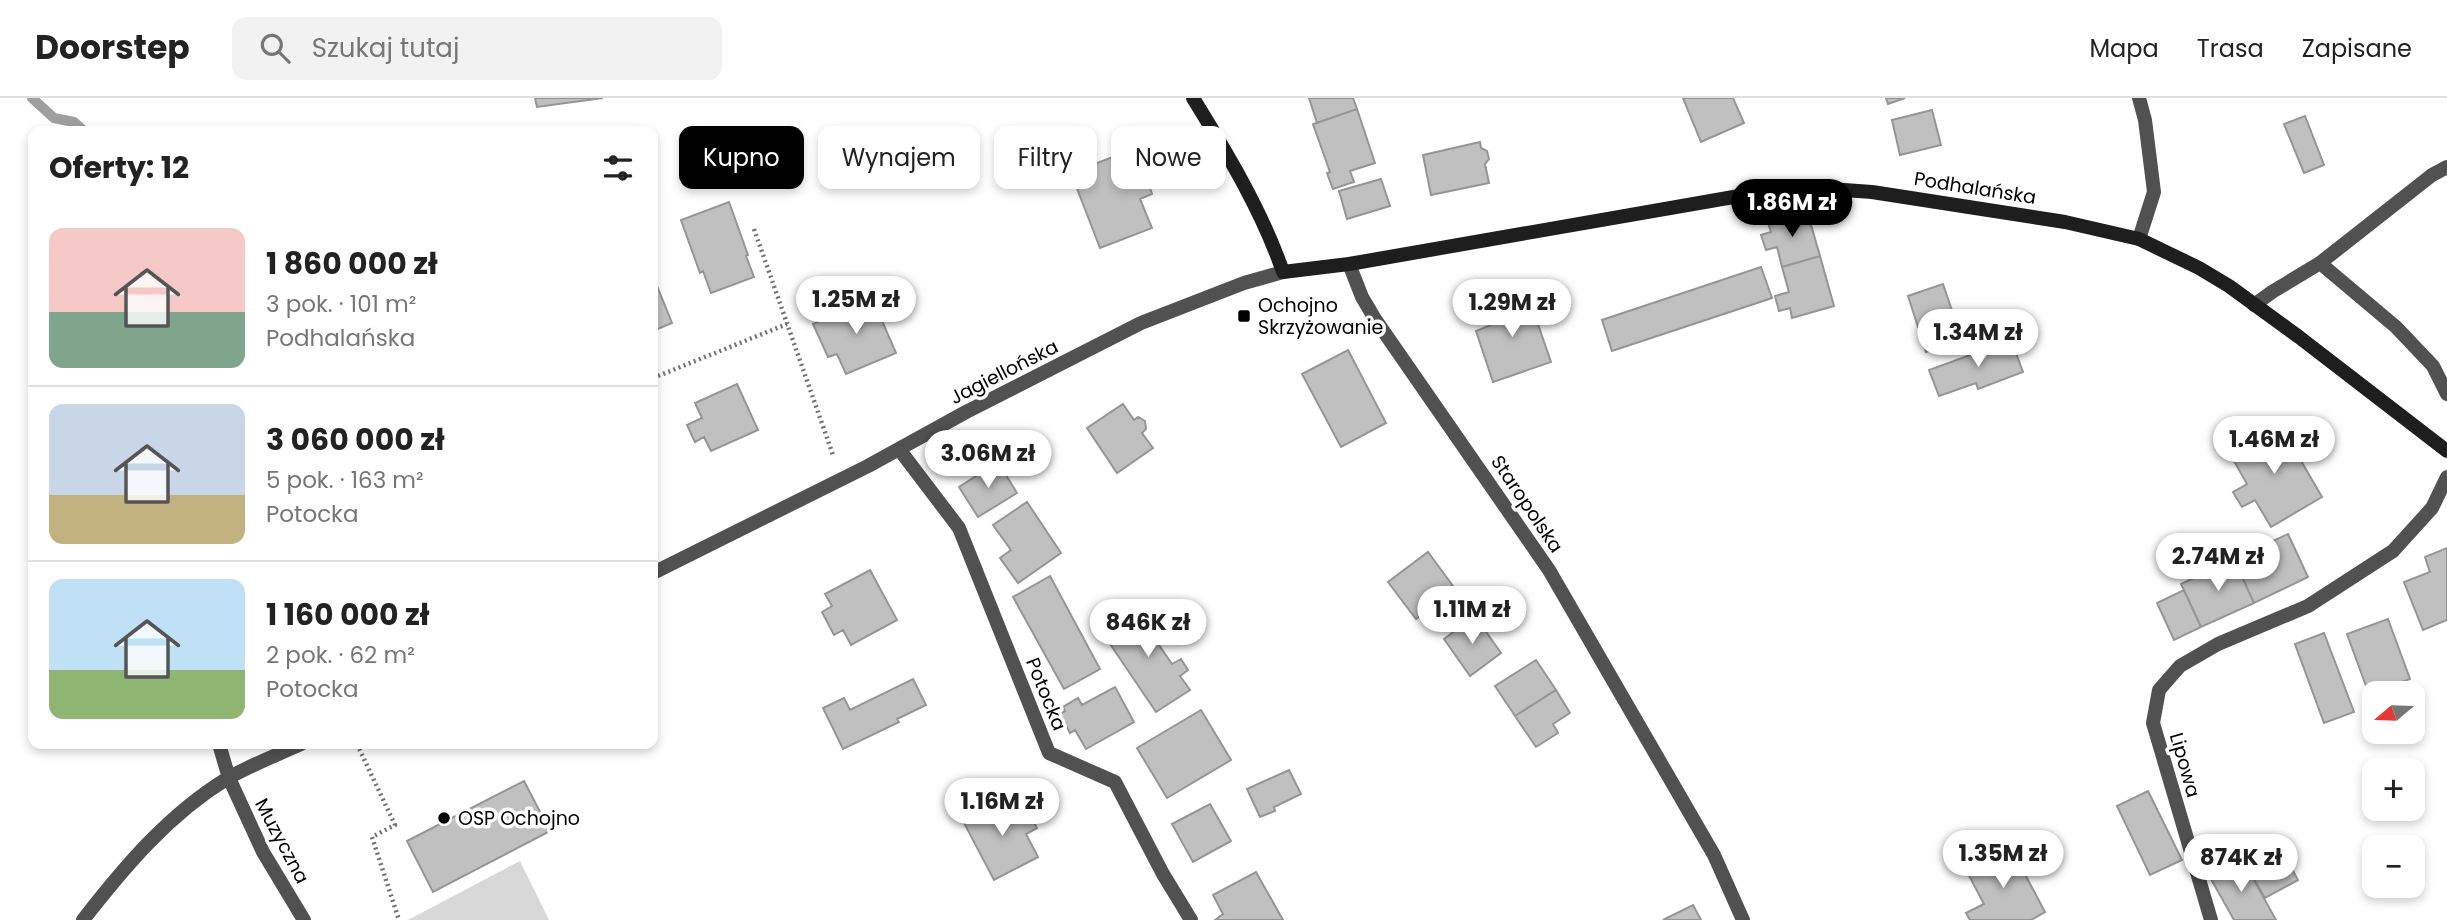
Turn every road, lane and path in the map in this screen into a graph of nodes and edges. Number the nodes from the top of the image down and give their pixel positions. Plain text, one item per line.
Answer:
1 (1193, 98) edge
2 (2138, 98) edge
3 (2447, 167) edge
4 (754, 229) dead end
5 (2138, 239) junction
6 (2320, 263) junction
7 (1349, 264) junction
8 (1283, 272) junction
9 (2254, 305) junction
10 (787, 324) junction
11 (658, 376) edge
12 (2447, 394) edge
13 (899, 449) junction
14 (2447, 452) edge
15 (2447, 477) edge
16 (842, 479) junction
17 (658, 571) edge
18 (220, 749) edge
19 (290, 749) edge
20 (359, 749) edge
21 (229, 778) junction
22 (83, 920) edge
23 (304, 920) edge
24 (398, 920) edge
25 (1191, 920) edge
26 (1743, 920) edge
27 (2211, 920) edge

1 - 8 street
2 - 5 street
3 - 6 street
4 - 10 path
5 - 7 street, Podhalańska
5 - 9 street, Podhalańska
6 - 9 street
6 - 12 street
7 - 8 street, Jagiellońska
7 - 26 street, Staropolska
8 - 13 street, Jagiellońska
9 - 14 street, Podhalańska
10 - 11 path
10 - 16 path
13 - 16 street, Jagiellońska
13 - 25 street, Potocka
15 - 27 street, Lipowa
16 - 17 street, Jagiellońska
18 - 21 street, Muzyczna
19 - 21 street
20 - 24 path
21 - 22 street
21 - 23 street, Muzyczna

